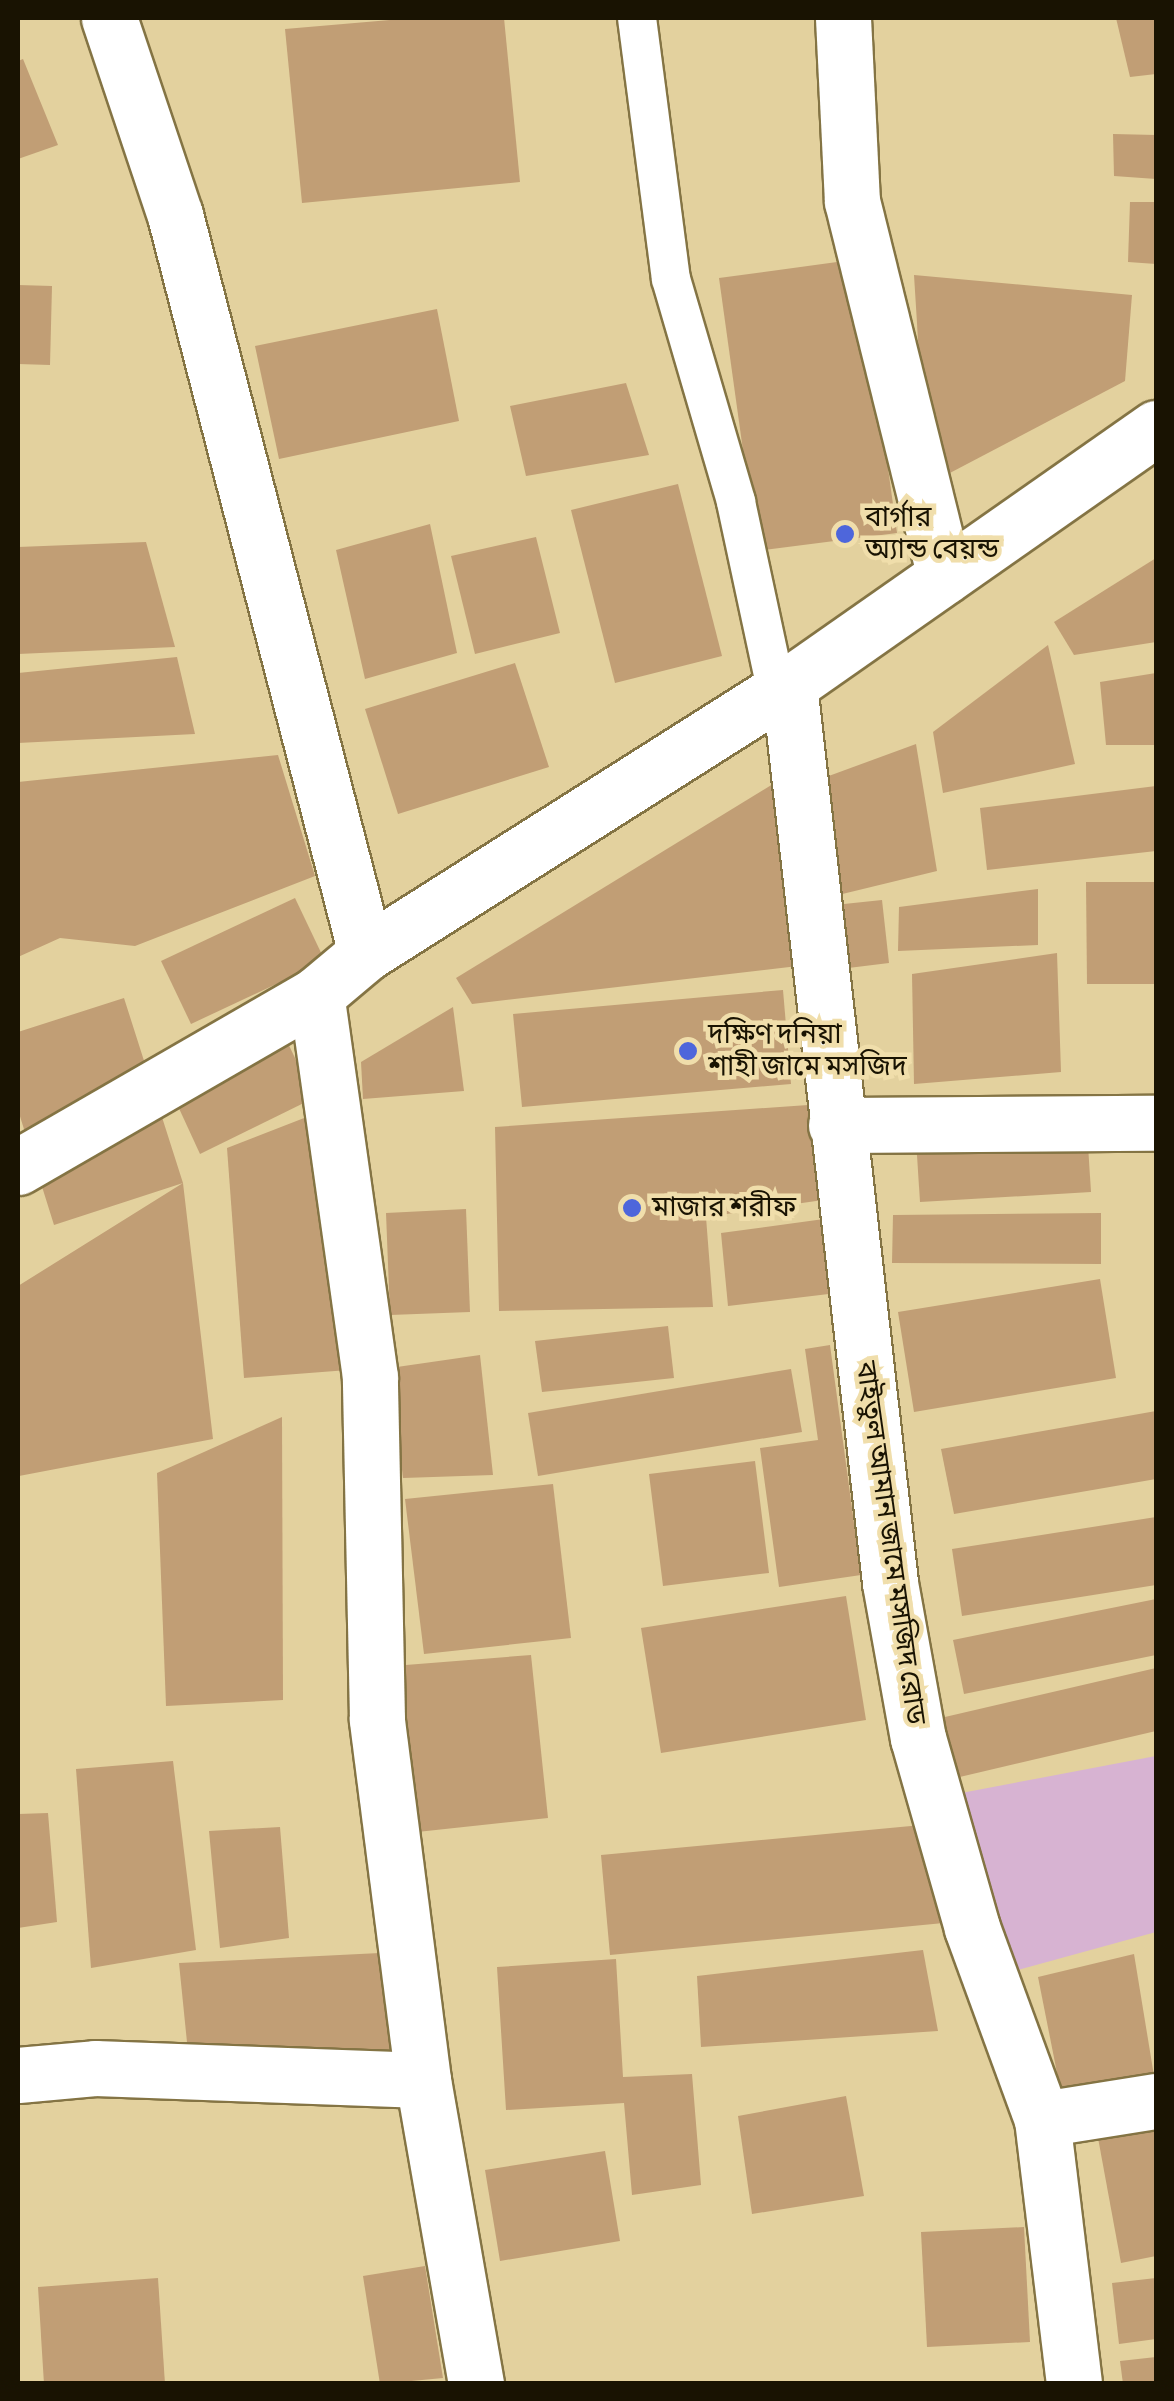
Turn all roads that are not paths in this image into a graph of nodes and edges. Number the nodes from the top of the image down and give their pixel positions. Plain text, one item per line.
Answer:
1 (109, 18) edge
2 (638, 18) edge
3 (843, 18) edge
4 (1156, 428) edge
5 (945, 576) junction
6 (783, 689) junction
7 (366, 954) junction
8 (316, 995) junction
9 (1156, 1123) edge
10 (836, 1125) junction
11 (18, 1168) edge
12 (18, 2075) edge
13 (423, 2080) junction
14 (1156, 2101) edge
15 (1042, 2119) junction
16 (476, 2384) edge
17 (1074, 2384) edge

1 - 7 street
2 - 6 lane
3 - 5 street
4 - 5 street
5 - 6 street
6 - 7 street
6 - 10 street, বাইতুল আমান জামে মসজিদ রোড
7 - 8 street
8 - 11 street
8 - 13 street
9 - 10 street
10 - 15 street, বাইতুল আমান জামে মসজিদ রোড
12 - 13 street
13 - 16 street
14 - 15 street
15 - 17 street, বাইতুল আমান জামে মসজিদ রোড

